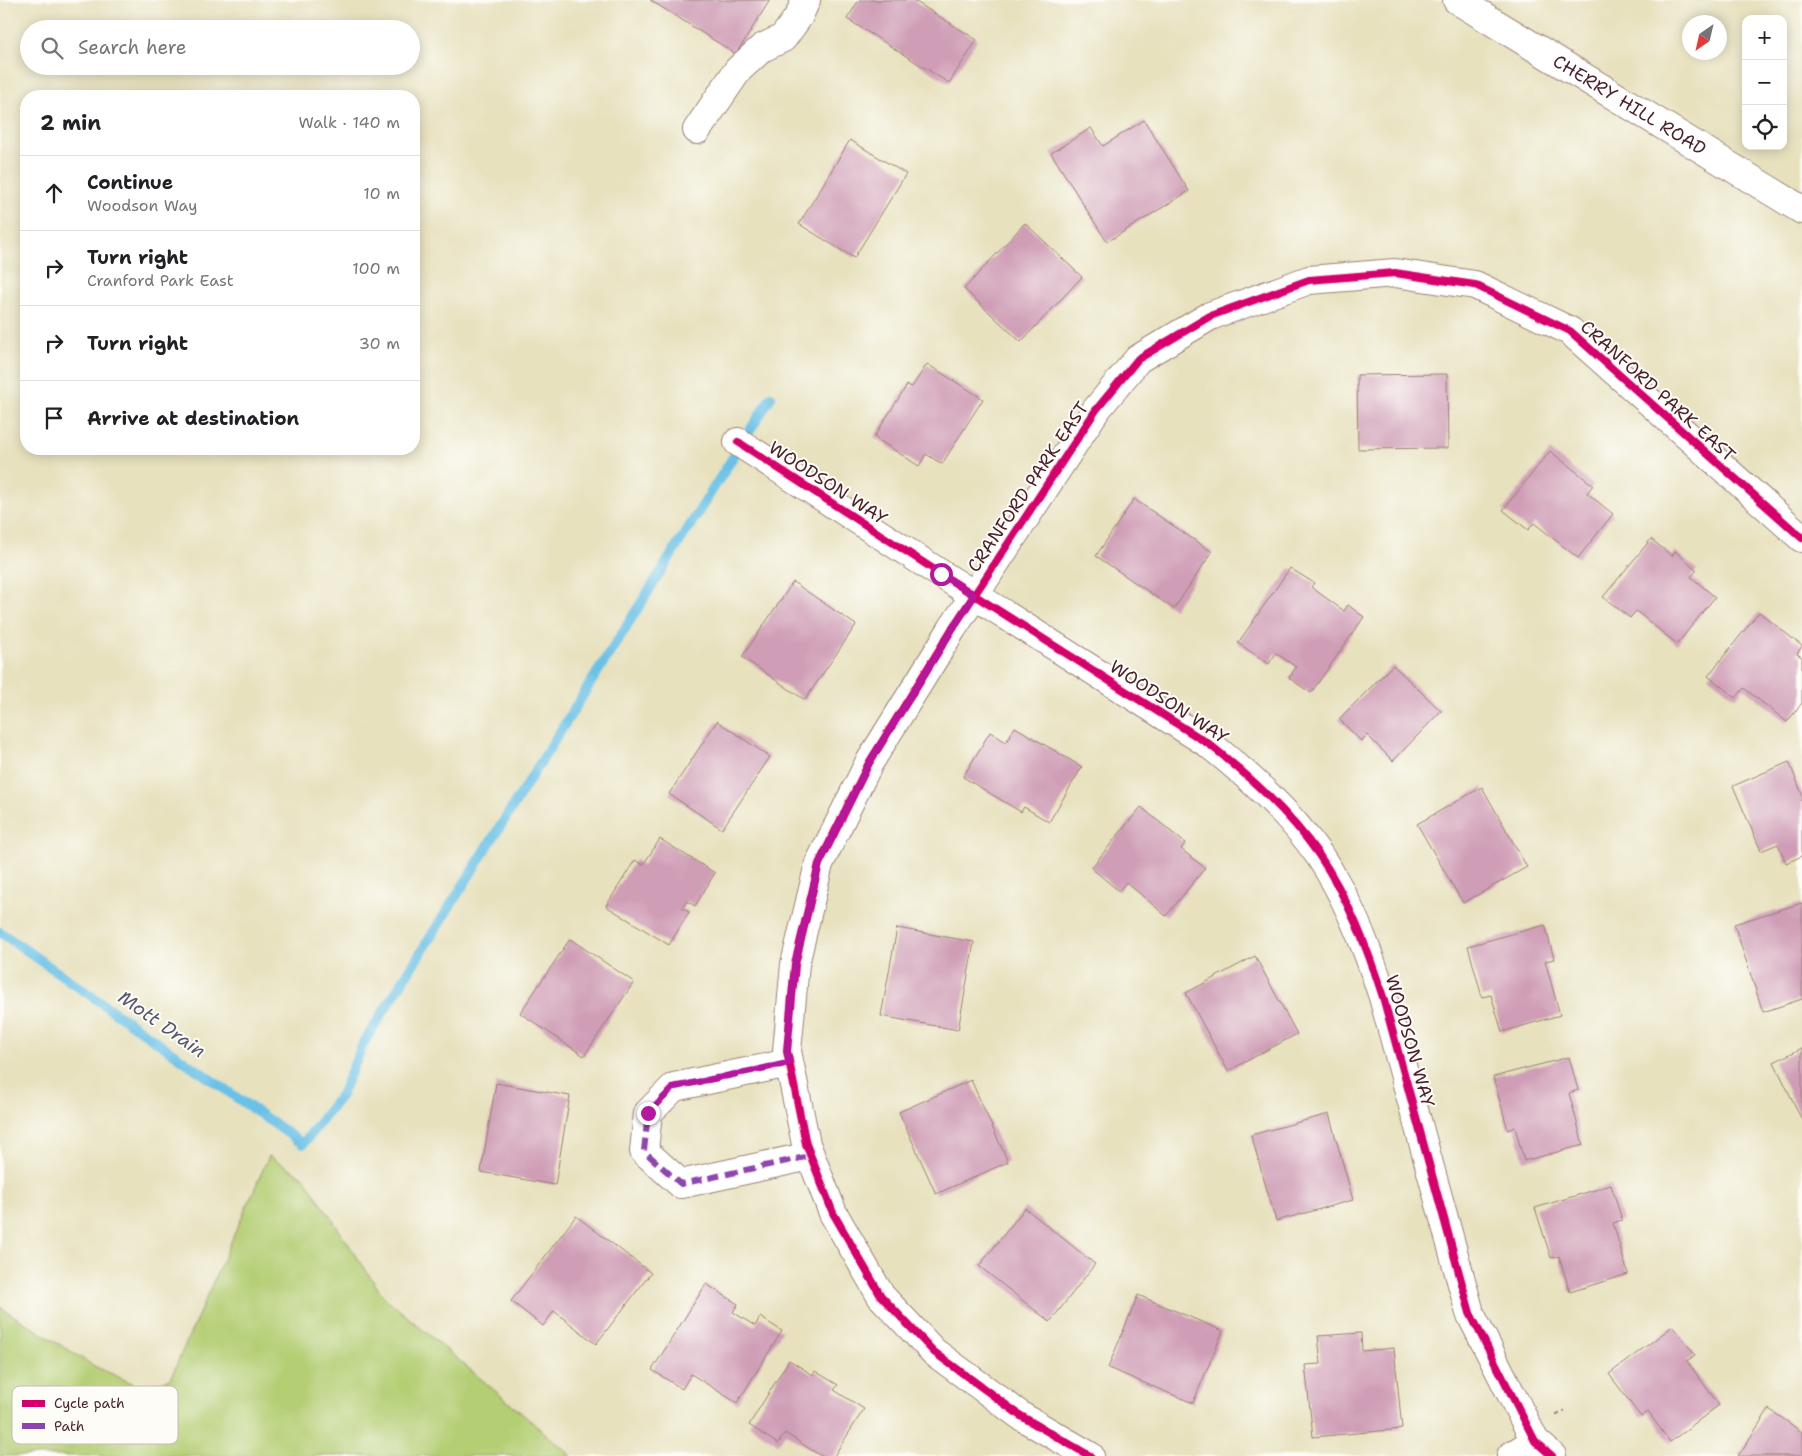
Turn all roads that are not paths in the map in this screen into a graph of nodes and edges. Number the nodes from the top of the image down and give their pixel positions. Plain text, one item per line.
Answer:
1 (806, 0) edge
2 (1457, 0) edge
3 (697, 130) dead end
4 (1802, 210) edge
5 (738, 442) dead end
6 (1802, 538) edge
7 (974, 595) junction
8 (789, 1063) junction
9 (810, 1156) junction
10 (1543, 1448) edge
11 (1090, 1456) edge
12 (1511, 1456) edge

1 - 3 street
2 - 4 street, CHERRY HILL ROAD
5 - 7 street, WOODSON WAY
6 - 7 street, CRANFORD PARK EAST
7 - 8 street, CRANFORD PARK EAST
7 - 10 street, WOODSON WAY
8 - 9 street, CRANFORD PARK EAST
8 - 9 street
9 - 11 street, CRANFORD PARK EAST
10 - 12 street

